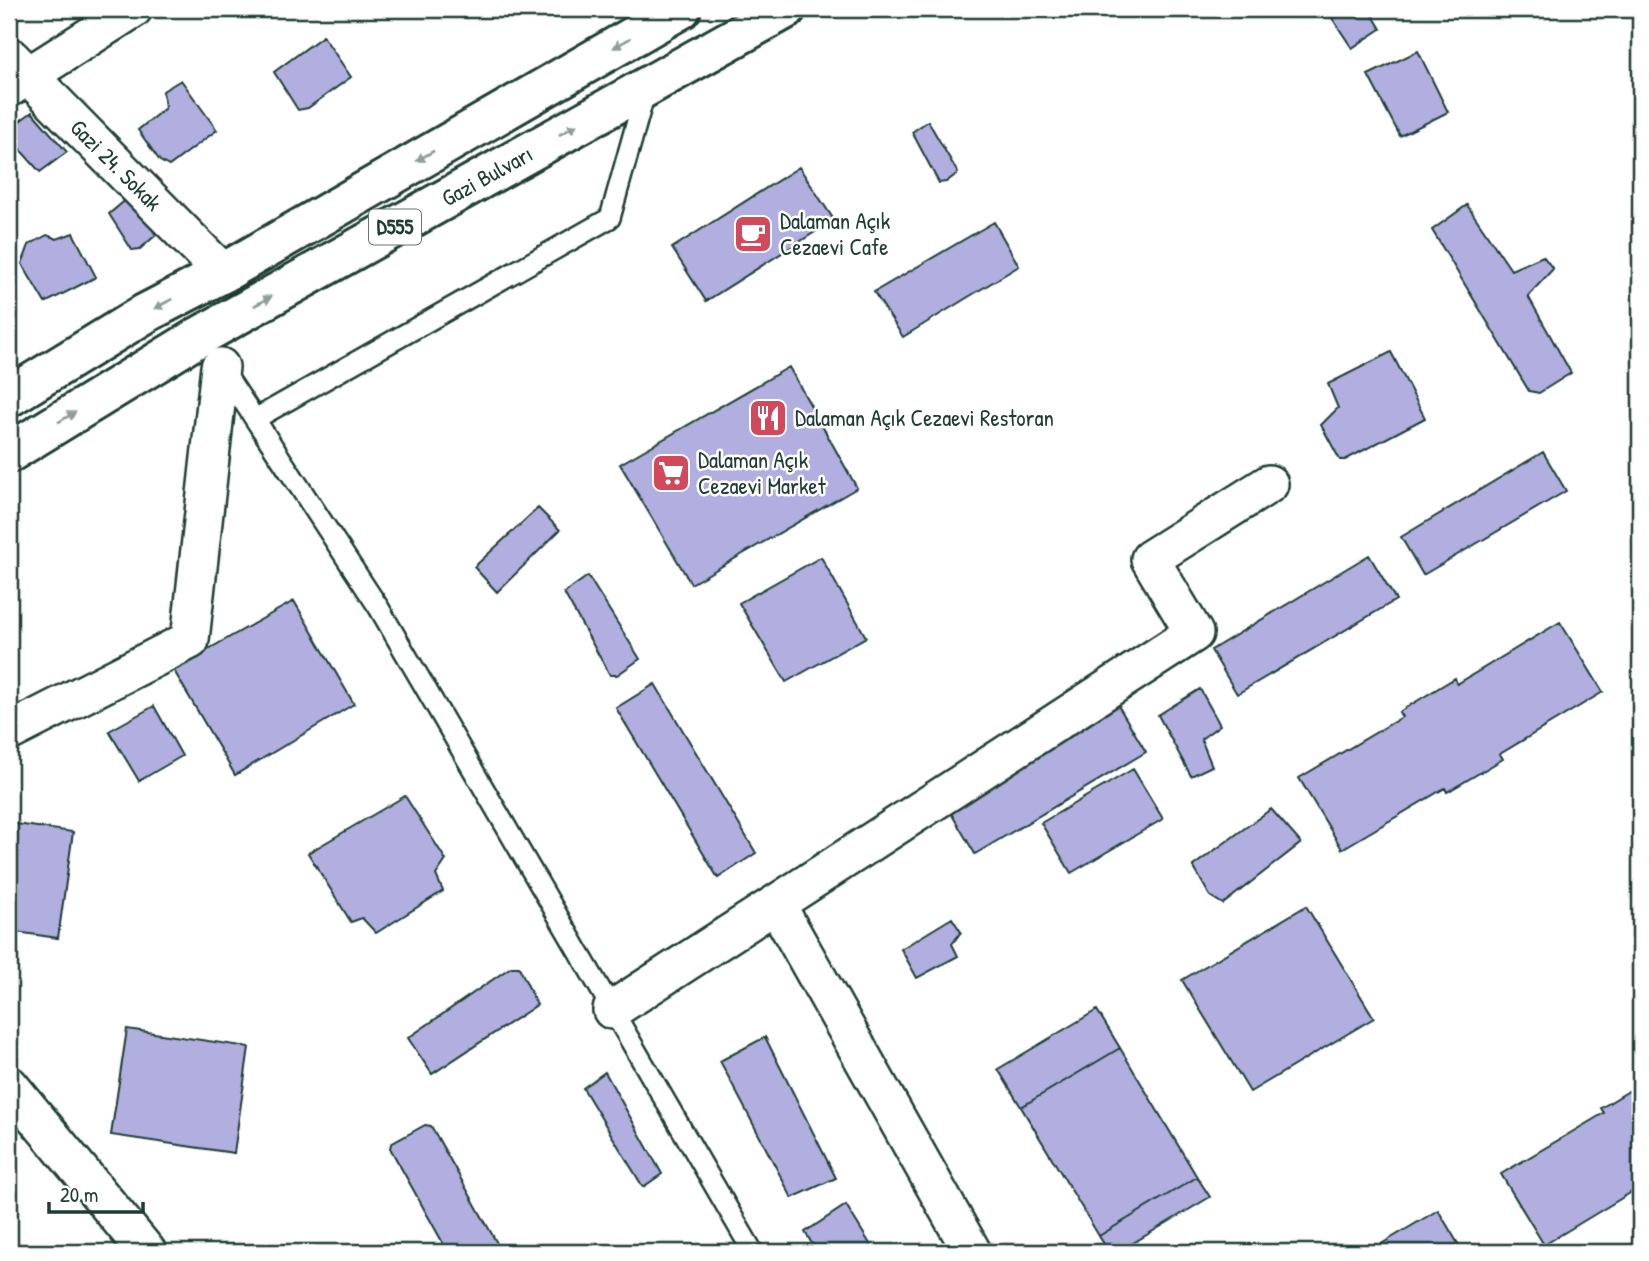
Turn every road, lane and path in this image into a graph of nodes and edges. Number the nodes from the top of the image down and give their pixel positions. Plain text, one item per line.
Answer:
1 (133, 9) edge
2 (681, 9) edge
3 (786, 9) edge
4 (15, 73) edge
5 (646, 87) junction
6 (223, 273) junction
7 (210, 351) junction
8 (9, 397) edge
9 (255, 419) junction
10 (9, 453) edge
11 (1269, 484) dead end
12 (9, 732) edge
13 (776, 904) junction
14 (611, 1010) junction
15 (9, 1086) edge
16 (147, 1252) edge
17 (753, 1252) edge
18 (972, 1252) edge

1 - 4 street
2 -> 6 main road, Gazi Bulvarı / D555
3 - 5 main road, Gazi Bulvarı / D555
4 - 6 street, Gazi 24. Sokak
7 -> 5 main road, Gazi Bulvarı / D555
5 - 9 lane
6 -> 8 main road, Gazi Bulvarı / D555
7 - 9 lane
10 -> 7 main road, Gazi Bulvarı / D555
7 - 12 street
9 - 14 lane
11 - 13 street
13 - 14 street
13 - 18 street
14 - 17 lane
15 - 16 street

